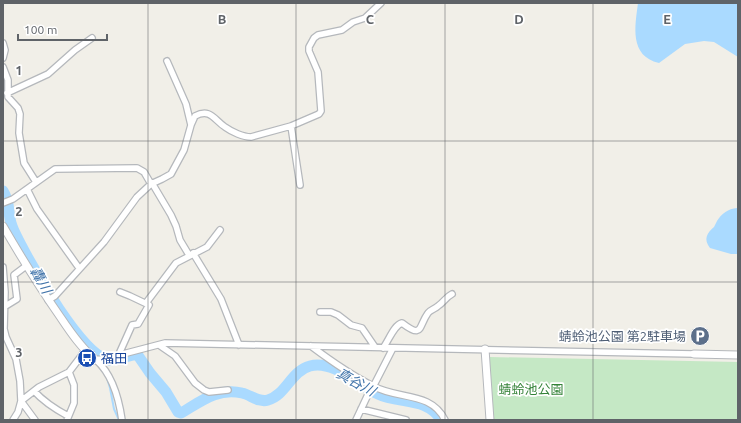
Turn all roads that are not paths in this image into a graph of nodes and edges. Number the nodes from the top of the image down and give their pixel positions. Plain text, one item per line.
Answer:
1 (381, 3) edge
2 (92, 38) dead end
3 (3, 43) edge
4 (3, 58) edge
5 (167, 61) dead end
6 (3, 67) edge
7 (7, 93) junction
8 (192, 125) junction
9 (291, 126) junction
10 (36, 182) junction
11 (152, 183) junction
12 (300, 186) dead end
13 (27, 188) junction
14 (3, 203) edge
15 (3, 226) edge
16 (220, 230) dead end
17 (191, 254) junction
18 (26, 266) junction
19 (3, 267) edge
20 (79, 268) junction
21 (120, 292) dead end
22 (452, 294) dead end
23 (48, 300) junction
24 (146, 303) junction
25 (4, 307) junction
26 (320, 312) dead end
27 (159, 345) junction
28 (239, 345) junction
29 (310, 346) junction
30 (375, 348) junction
31 (383, 348) junction
32 (393, 348) junction
33 (485, 349) junction
34 (85, 351) junction
35 (119, 354) junction
36 (694, 354) joint
37 (738, 356) edge
38 (98, 360) junction
39 (69, 372) junction
40 (373, 386) junction
41 (228, 390) dead end
42 (34, 391) junction
43 (20, 401) junction
44 (361, 409) junction
45 (68, 418) edge
46 (392, 418) edge
47 (13, 420) edge
48 (35, 420) edge
49 (122, 420) edge
50 (356, 420) edge
51 (406, 420) edge
52 (445, 420) edge
53 (490, 420) edge

1 - 9 street
2 - 7 street
3 - 4 street
5 - 8 street
6 - 7 street
7 - 10 street
8 - 9 street
8 - 11 street
9 - 12 street
10 - 11 street
10 - 13 street
11 - 17 street
11 - 20 street
13 - 14 street
13 - 20 street
15 - 18 street
16 - 17 street
17 - 24 street
17 - 28 street
18 - 23 street
18 - 25 street
19 - 25 street
20 - 23 street
21 - 24 street
22 - 31 street
23 - 34 street
24 - 35 street
25 - 43 street
26 - 30 street
27 - 28 street
27 - 35 street
27 - 41 street
28 - 29 street
29 - 30 street
29 - 40 street
30 - 31 street
31 - 32 street
32 - 33 street
32 - 40 street
33 - 36 street
33 - 53 street
34 - 38 street
34 - 39 street
35 - 38 street
36 - 37 street
38 - 49 street
39 - 42 street
39 - 45 street
40 - 44 street
40 - 52 street
42 - 43 street
42 - 45 street
43 - 47 street
43 - 48 street
44 - 46 street
44 - 50 street
46 - 51 street

